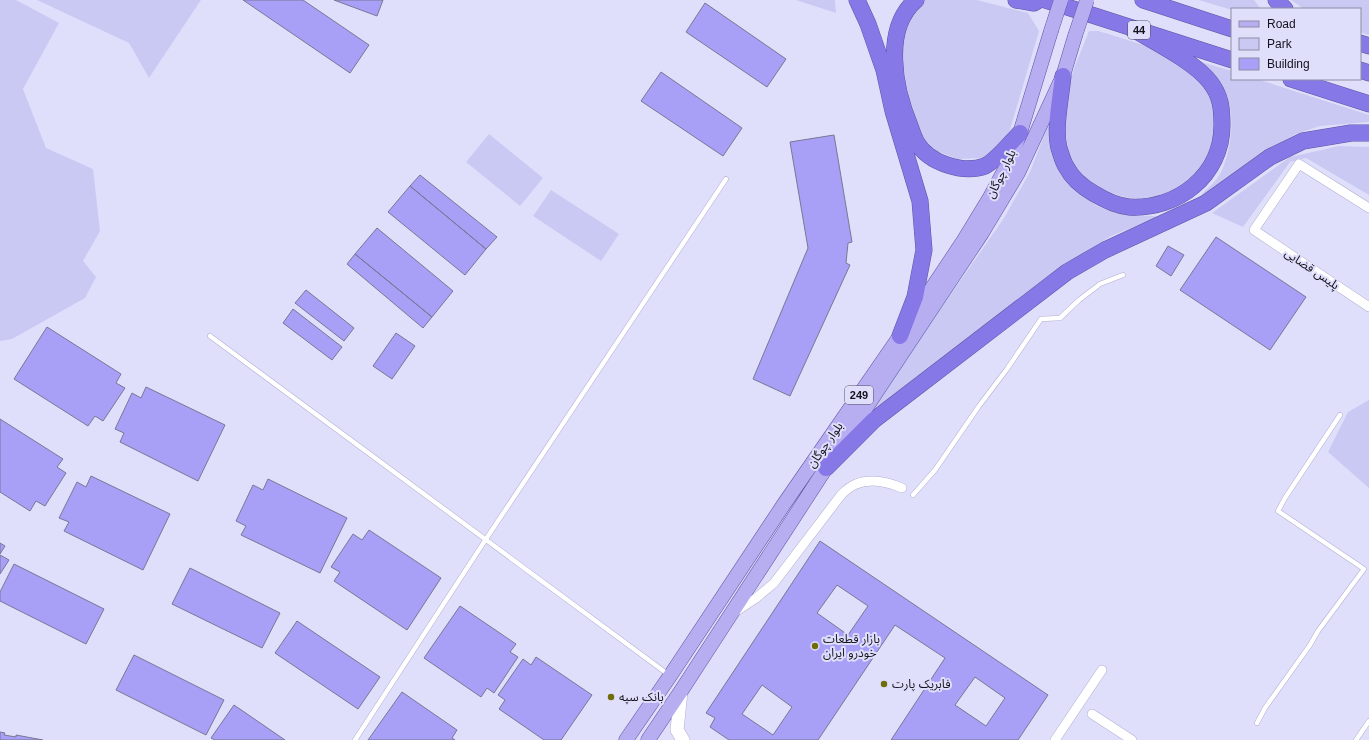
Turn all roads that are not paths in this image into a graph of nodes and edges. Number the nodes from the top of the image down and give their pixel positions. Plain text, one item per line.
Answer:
1 (857, 0) edge
2 (916, 0) edge
3 (1016, 0) edge
4 (1039, 0) edge
5 (1045, 0) edge
6 (1061, 0) edge
7 (1087, 0) edge
8 (1143, 0) edge
9 (1276, 0) edge
10 (1284, 8) edge
11 (1131, 28) junction
12 (1231, 29) edge
13 (1231, 60) edge
14 (1063, 76) junction
15 (1294, 80) edge
16 (1369, 104) edge
17 (1020, 132) junction
18 (1369, 133) edge
19 (726, 178) dead end
20 (1369, 208) edge
21 (1122, 275) dead end
22 (1369, 307) edge
23 (210, 336) dead end
24 (900, 336) junction
25 (1340, 415) dead end
26 (826, 468) junction
27 (902, 488) dead end
28 (913, 496) dead end
29 (486, 539) junction
30 (729, 616) junction
31 (1102, 670) dead end
32 (670, 676) junction
33 (681, 690) junction
34 (1092, 714) dead end
35 (1369, 722) edge
36 (1257, 723) dead end
37 (355, 740) edge
38 (626, 740) edge
39 (648, 740) edge
40 (683, 740) edge
41 (1055, 740) edge
42 (1132, 740) edge
43 (1356, 740) edge

1 - 24 highway
2 - 17 highway
3 - 4 highway
5 - 11 highway, 44
6 - 17 main road, بلوار چوگان / 249, bridge
7 - 14 main road, بلوار چوگان / 249, bridge
8 - 12 highway, 44
9 - 10 highway
11 - 13 highway, 44
11 - 14 highway
14 - 26 main road, بلوار چوگان / 249
15 - 16 highway
17 - 24 main road, بلوار چوگان / 249
18 - 26 highway
19 - 29 lane
20 - 22 street, پلیس قضایی
21 - 28 lane
23 - 29 lane
24 - 32 main road, بلوار چوگان / 249
25 - 36 lane
26 - 30 main road, بلوار چوگان / 249
27 - 30 street
29 - 32 lane
29 - 37 lane
30 - 33 main road, بلوار چوگان / 249
31 - 41 street
32 - 38 main road, بلوار چوگان / 249
33 - 39 main road, بلوار چوگان / 249
33 - 40 main road
34 - 42 street
35 - 43 lane

